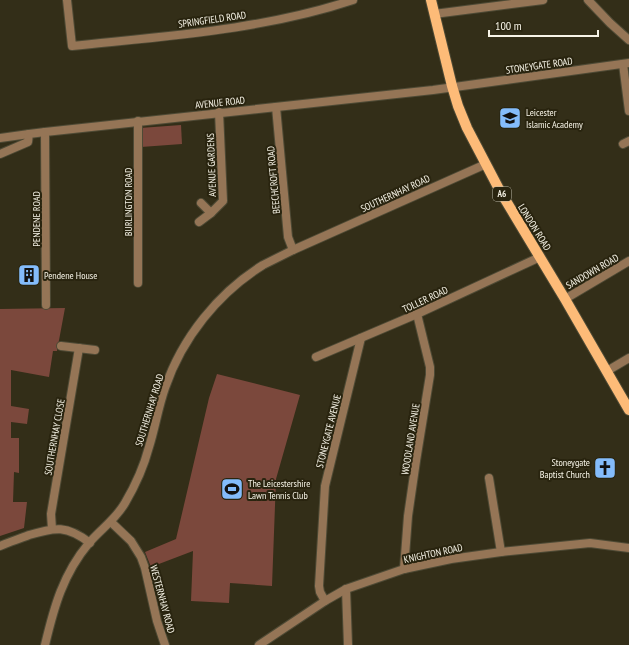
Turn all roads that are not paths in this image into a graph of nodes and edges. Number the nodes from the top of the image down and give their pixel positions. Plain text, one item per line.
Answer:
1 (67, 0) edge
2 (353, 0) edge
3 (431, 0) edge
4 (543, 0) edge
5 (593, 1) edge
6 (434, 14) junction
7 (629, 40) edge
8 (626, 64) edge
9 (452, 86) junction
10 (276, 107) junction
11 (629, 111) edge
12 (219, 112) junction
13 (138, 121) junction
14 (45, 132) junction
15 (29, 134) junction
16 (0, 138) edge
17 (0, 154) edge
18 (486, 164) junction
19 (201, 203) dead end
20 (211, 213) junction
21 (199, 222) dead end
22 (293, 250) junction
23 (540, 257) junction
24 (629, 262) edge
25 (138, 283) dead end
26 (565, 299) junction
27 (46, 305) dead end
28 (417, 314) junction
29 (361, 338) junction
30 (61, 346) dead end
31 (79, 348) junction
32 (94, 350) dead end
33 (316, 357) dead end
34 (629, 358) edge
35 (607, 371) junction
36 (629, 410) edge
37 (489, 478) dead end
38 (111, 522) junction
39 (52, 528) junction
40 (90, 543) junction
41 (0, 546) edge
42 (629, 548) edge
43 (501, 552) junction
44 (404, 569) junction
45 (346, 589) junction
46 (325, 601) junction
47 (45, 645) edge
48 (166, 645) edge
49 (259, 645) edge
50 (348, 645) edge

1 - 2 street, SPRINGFIELD ROAD
3 - 6 main road, LONDON ROAD / A6
4 - 6 street
5 - 7 street
6 - 9 main road, LONDON ROAD / A6
8 - 9 street, STONEYGATE ROAD
8 - 11 street
9 - 10 street, AVENUE ROAD
9 - 18 main road, LONDON ROAD / A6
10 - 12 street, AVENUE ROAD
10 - 22 street, BEECHCROFT ROAD
12 - 13 street, AVENUE ROAD
12 - 20 street, AVENUE GARDENS
13 - 14 street, AVENUE ROAD
13 - 25 street, BURLINGTON ROAD
14 - 15 street, AVENUE ROAD
14 - 27 street, PENDENE ROAD
15 - 16 street, AVENUE ROAD
15 - 17 street
18 - 22 street, SOUTHERNHAY ROAD
18 - 23 main road, LONDON ROAD / A6
19 - 20 street, AVENUE GARDENS
20 - 21 street, AVENUE GARDENS
22 - 38 street, SOUTHERNHAY ROAD
23 - 26 main road, LONDON ROAD / A6
23 - 28 street, TOLLER ROAD
24 - 26 street, SANDOWN ROAD
26 - 35 main road, LONDON ROAD / A6
28 - 29 street, TOLLER ROAD
28 - 44 street, WOODLAND AVENUE
29 - 33 street, TOLLER ROAD
29 - 46 street, STONEYGATE AVENUE
30 - 31 street
31 - 32 street
31 - 39 street, SOUTHERNHAY CLOSE
34 - 35 street
35 - 36 main road, LONDON ROAD / A6
37 - 43 street
38 - 40 street, SOUTHERNHAY ROAD
38 - 48 street, WESTERNHAY ROAD
39 - 40 street
39 - 41 street
40 - 47 street, SOUTHERNHAY ROAD
42 - 43 street, KNIGHTON ROAD
43 - 44 street, KNIGHTON ROAD
44 - 45 street, KNIGHTON ROAD
45 - 46 street, KNIGHTON ROAD
45 - 50 street
46 - 49 street, KNIGHTON ROAD

